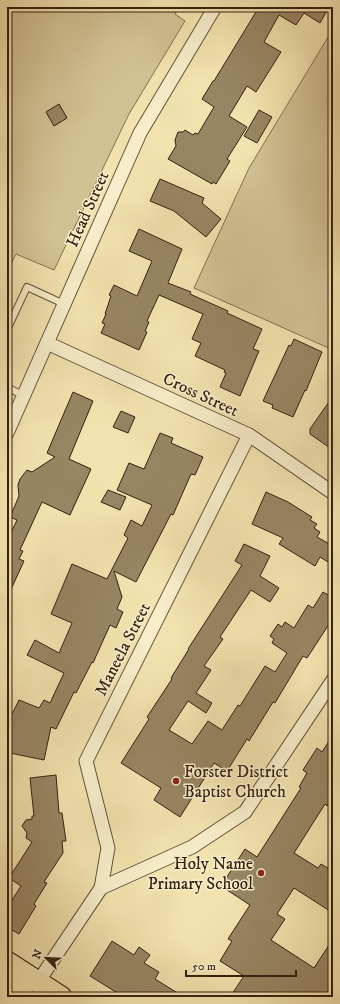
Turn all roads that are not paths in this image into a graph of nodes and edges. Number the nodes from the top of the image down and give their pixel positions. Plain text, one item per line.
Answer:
1 (215, 7) edge
2 (64, 304) junction
3 (7, 330) edge
4 (47, 343) junction
5 (7, 387) edge
6 (24, 396) junction
7 (7, 433) edge
8 (249, 436) junction
9 (333, 492) edge
10 (333, 680) edge
11 (101, 888) junction
12 (7, 962) edge
13 (38, 982) junction
14 (61, 997) edge

1 - 2 street, Head Street
2 - 3 lane
2 - 4 street, Head Street
4 - 6 street, Head Street
4 - 8 street, Cross Street
5 - 6 lane
6 - 7 street, Head Street
8 - 9 street, Cross Street
8 - 11 street, Maneela Street
10 - 11 street
11 - 13 street
12 - 13 main road
13 - 14 main road

